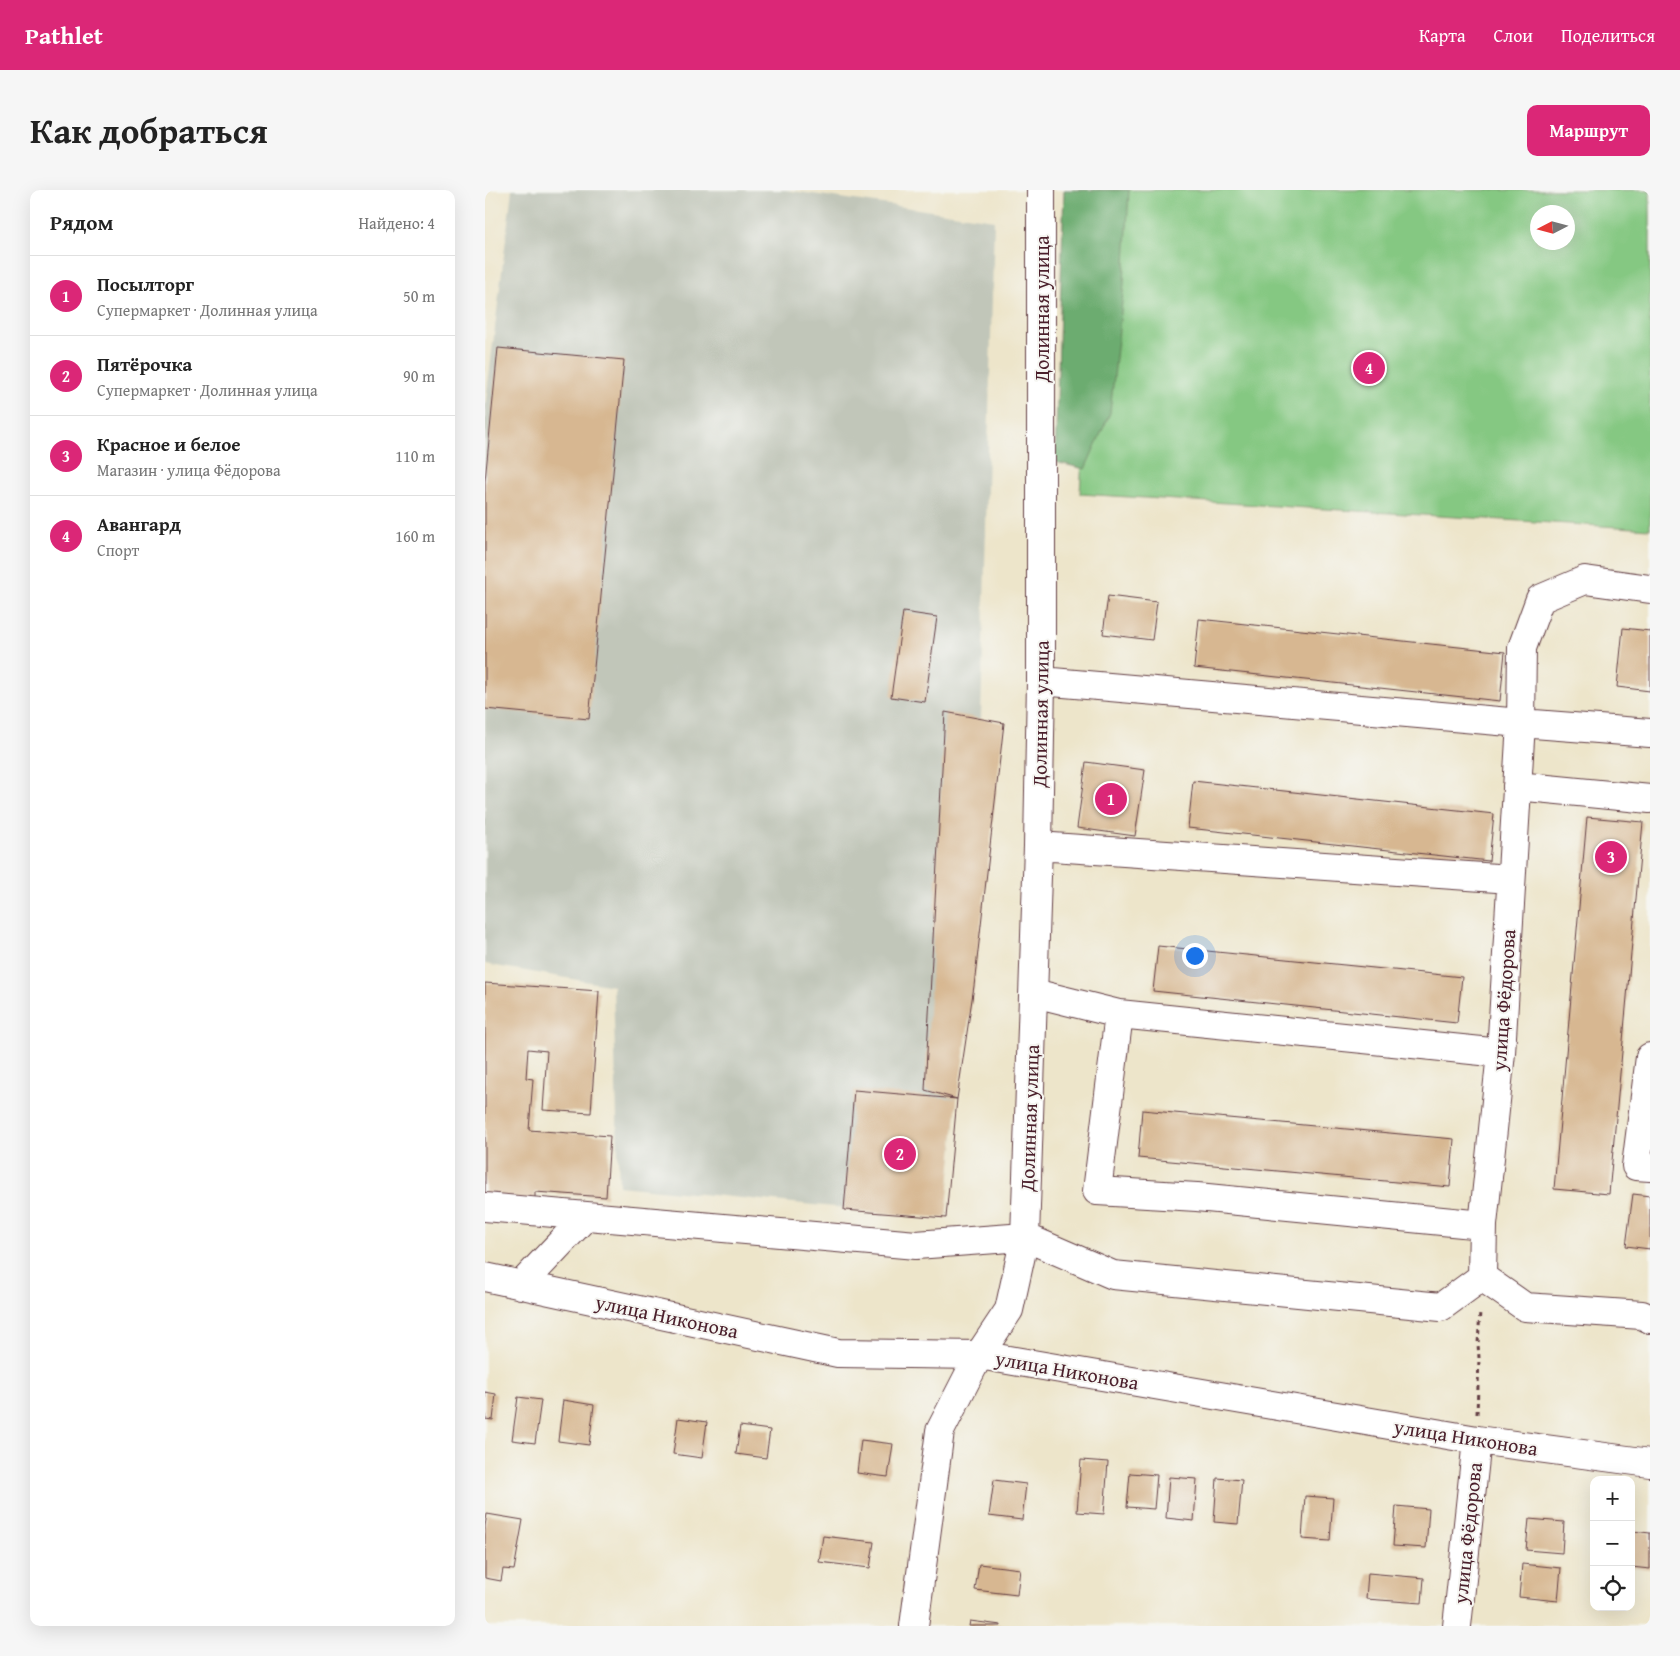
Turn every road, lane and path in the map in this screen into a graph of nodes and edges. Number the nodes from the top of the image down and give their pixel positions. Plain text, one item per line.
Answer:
1 (1041, 190) edge
2 (1650, 589) edge
3 (1041, 681) junction
4 (1521, 723) junction
5 (1650, 733) edge
6 (1517, 786) junction
7 (1650, 799) edge
8 (1038, 846) junction
9 (1511, 879) junction
10 (1034, 993) junction
11 (1119, 1014) junction
12 (1501, 1053) junction
13 (1650, 1057) edge
14 (1650, 1167) edge
15 (485, 1207) edge
16 (586, 1216) junction
17 (1483, 1225) junction
18 (1025, 1237) junction
19 (485, 1277) edge
20 (1482, 1277) junction
21 (521, 1285) junction
22 (1650, 1319) edge
23 (979, 1355) junction
24 (1477, 1440) junction
25 (1650, 1463) edge
26 (914, 1626) edge
27 (1457, 1626) edge

1 - 3 street, Долинная улица
2 - 4 street, улица Фёдорова
3 - 4 street
3 - 8 street, Долинная улица
4 - 5 street
4 - 6 street, улица Фёдорова
6 - 7 street
6 - 9 street, улица Фёдорова
8 - 9 street
8 - 10 street, Долинная улица
9 - 12 street, улица Фёдорова
10 - 11 street
10 - 18 street, Долинная улица
11 - 12 street
11 - 17 street
12 - 17 street, улица Фёдорова
13 - 14 street
15 - 16 street
16 - 18 street
16 - 21 street
17 - 20 street, улица Фёдорова
18 - 20 street
18 - 23 street, Долинная улица
19 - 21 street, улица Никонова
20 - 22 street
20 - 24 path
21 - 23 street, улица Никонова
23 - 24 street, улица Никонова
23 - 26 street, Долинная улица
24 - 25 street, улица Никонова
24 - 27 street, улица Фёдорова

